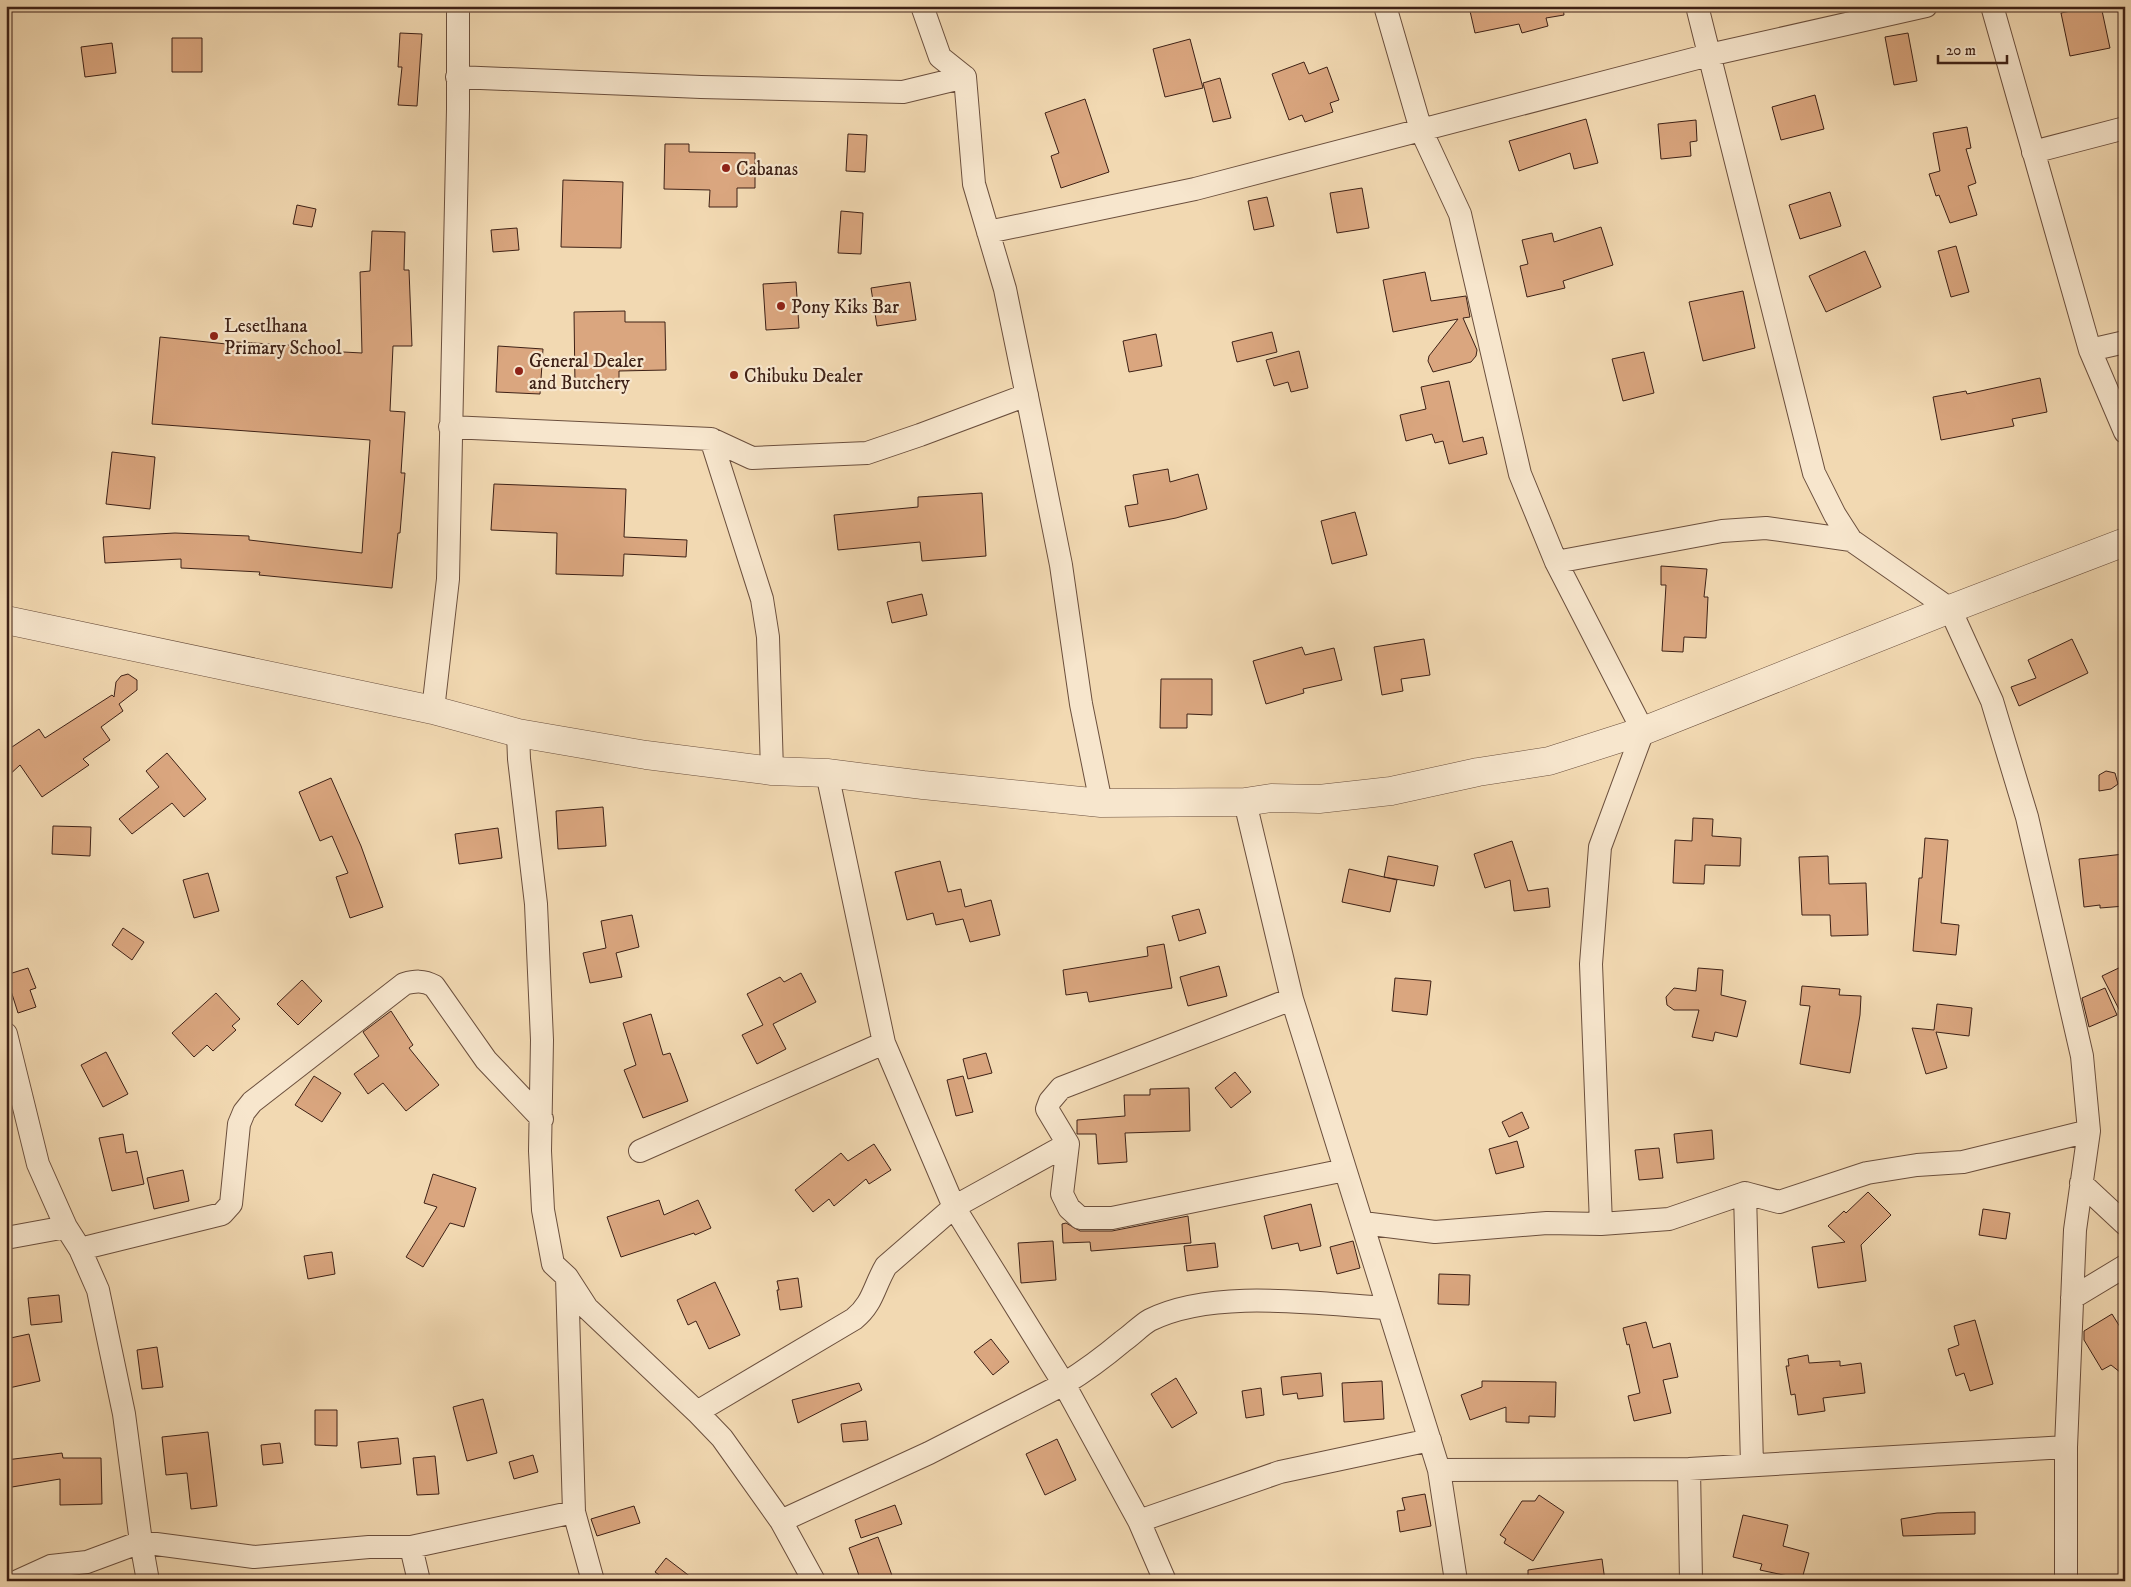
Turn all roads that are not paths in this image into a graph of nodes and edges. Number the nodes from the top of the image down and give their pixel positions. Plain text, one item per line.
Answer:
1 (458, 6) edge
2 (922, 6) edge
3 (1385, 6) edge
4 (1698, 6) edge
5 (1926, 6) edge
6 (1992, 6) edge
7 (1709, 55) junction
8 (458, 77) junction
9 (965, 77) junction
10 (2125, 128) edge
11 (1421, 130) junction
12 (2033, 152) junction
13 (988, 232) junction
14 (2125, 342) edge
15 (2090, 350) junction
16 (1027, 395) junction
17 (450, 427) junction
18 (2125, 432) edge
19 (710, 438) junction
20 (1851, 540) junction
21 (2125, 542) edge
22 (1556, 562) junction
23 (1950, 609) junction
24 (6, 620) edge
25 (433, 710) junction
26 (1643, 731) junction
27 (518, 733) junction
28 (772, 771) junction
29 (827, 773) junction
30 (1244, 802) junction
31 (1101, 803) junction
32 (1292, 999) junction
33 (6, 1034) edge
34 (884, 1043) junction
35 (542, 1119) junction
36 (2089, 1131) junction
37 (1068, 1144) junction
38 (640, 1151) dead end
39 (1345, 1170) junction
40 (2081, 1183) junction
41 (1745, 1193) junction
42 (954, 1207) junction
43 (1363, 1223) junction
44 (1601, 1224) junction
45 (2125, 1224) edge
46 (66, 1227) junction
47 (6, 1238) edge
48 (80, 1249) junction
49 (2125, 1266) edge
50 (567, 1277) junction
51 (2072, 1298) junction
52 (1388, 1308) junction
53 (1064, 1384) junction
54 (697, 1412) junction
55 (1430, 1440) junction
56 (2066, 1447) junction
57 (1752, 1465) junction
58 (1689, 1469) junction
59 (1439, 1470) junction
60 (574, 1512) junction
61 (781, 1521) junction
62 (1139, 1521) junction
63 (141, 1542) junction
64 (411, 1547) junction
65 (18, 1581) edge
66 (148, 1581) edge
67 (419, 1581) edge
68 (593, 1581) edge
69 (814, 1581) edge
70 (1165, 1581) edge
71 (1456, 1581) edge
72 (1691, 1581) edge
73 (2066, 1581) edge

1 - 8 street
2 - 9 street
3 - 11 street
4 - 7 street
5 - 7 street
6 - 12 street
7 - 11 street
7 - 20 street
8 - 9 street
8 - 17 street
9 - 13 street
10 - 12 street
11 - 13 street
11 - 22 street
12 - 15 street
13 - 16 street
14 - 15 street
15 - 18 street
16 - 19 street
16 - 31 street
17 - 19 street
17 - 25 street
19 - 28 street
20 - 22 street
20 - 23 street
21 - 23 street
22 - 26 street
23 - 26 street
23 - 36 street
24 - 25 street
25 - 27 street
26 - 30 street
26 - 44 street
27 - 28 street
27 - 35 street
28 - 29 street
29 - 31 street
29 - 34 street
30 - 31 street
30 - 32 street
32 - 37 street
32 - 39 street
33 - 46 street
34 - 38 street
34 - 42 street
35 - 48 street
35 - 50 street
36 - 40 street
36 - 41 street
37 - 39 street
37 - 42 street
39 - 43 street
40 - 45 street
40 - 51 street
41 - 44 street
41 - 57 street
42 - 53 street
42 - 54 street
43 - 44 street
43 - 52 street
46 - 47 street
46 - 48 street
48 - 63 street
49 - 51 street
50 - 54 street
50 - 60 street
51 - 56 street
52 - 53 street
52 - 55 street
53 - 61 street
53 - 62 street
54 - 61 street
55 - 59 street
55 - 62 street
56 - 57 street
56 - 73 street
57 - 58 street
58 - 59 street
58 - 72 street
59 - 71 street
60 - 64 street
60 - 68 street
61 - 69 street
62 - 70 street
63 - 64 street
63 - 65 street
63 - 66 street
64 - 67 street

